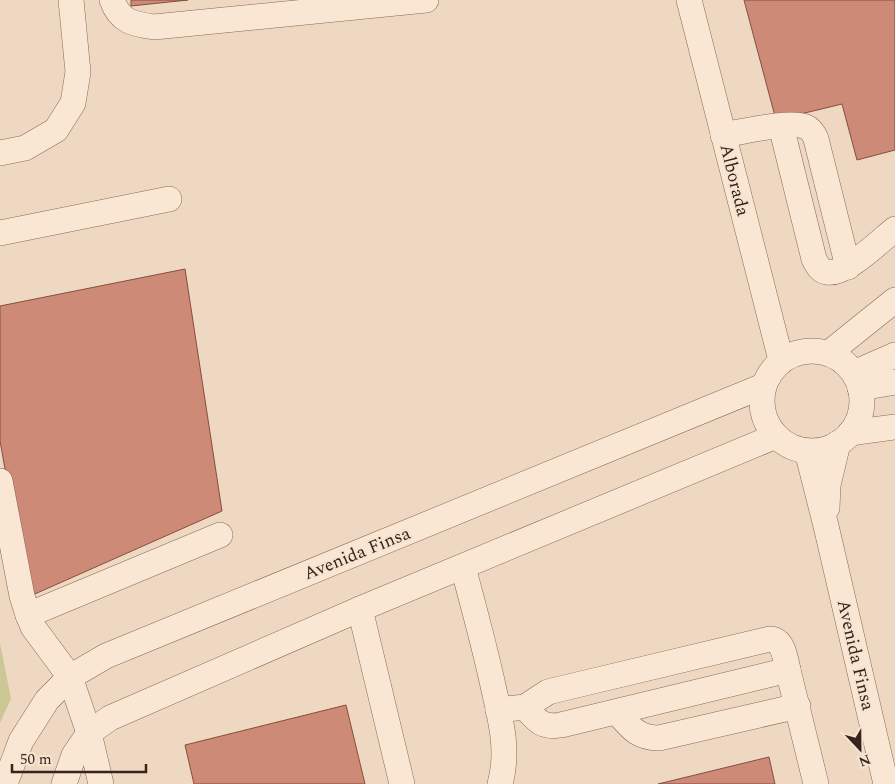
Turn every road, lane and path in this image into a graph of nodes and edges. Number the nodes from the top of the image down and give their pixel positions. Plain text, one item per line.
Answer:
1 (71, 0) edge
2 (112, 0) edge
3 (426, 0) edge
4 (689, 0) edge
5 (723, 135) junction
6 (0, 153) edge
7 (168, 199) dead end
8 (895, 229) edge
9 (0, 233) edge
10 (895, 300) edge
11 (829, 353) junction
12 (895, 355) edge
13 (781, 360) junction
14 (857, 380) junction
15 (895, 382) edge
16 (763, 386) junction
17 (895, 427) edge
18 (776, 436) junction
19 (844, 438) junction
20 (807, 451) junction
21 (0, 481) edge
22 (826, 526) junction
23 (220, 535) dead end
24 (463, 567) junction
25 (360, 609) junction
26 (28, 615) junction
27 (788, 670) junction
28 (70, 676) junction
29 (798, 706) junction
30 (525, 707) junction
31 (498, 710) junction
32 (617, 712) junction
33 (89, 733) junction
34 (6, 784) edge
35 (64, 784) edge
36 (101, 784) edge
37 (402, 784) edge
38 (500, 784) edge
39 (816, 784) edge
40 (886, 784) edge

1 - 6 street
2 - 3 street
4 - 5 street, Alborada
5 - 8 street
5 - 13 street, Alborada
7 - 9 street
10 - 11 street
11 - 13 street
11 - 14 street
12 - 14 street
13 - 16 street
14 - 15 street
14 - 19 street
16 - 18 street
16 - 28 street, Avenida Finsa
17 - 19 street
18 - 20 street
18 - 24 street
19 - 20 street
19 - 22 street, Avenida Finsa
20 - 22 street, Avenida Finsa
21 - 26 street
22 - 40 street, Avenida Finsa
23 - 26 street
24 - 25 street
24 - 31 street
25 - 33 street
25 - 37 street
26 - 28 street
27 - 29 street
27 - 30 street
27 - 32 street
28 - 33 street
28 - 34 street, Avenida Finsa
29 - 32 street
29 - 39 street
30 - 31 street
30 - 32 street
31 - 38 street
33 - 35 street
33 - 36 street

